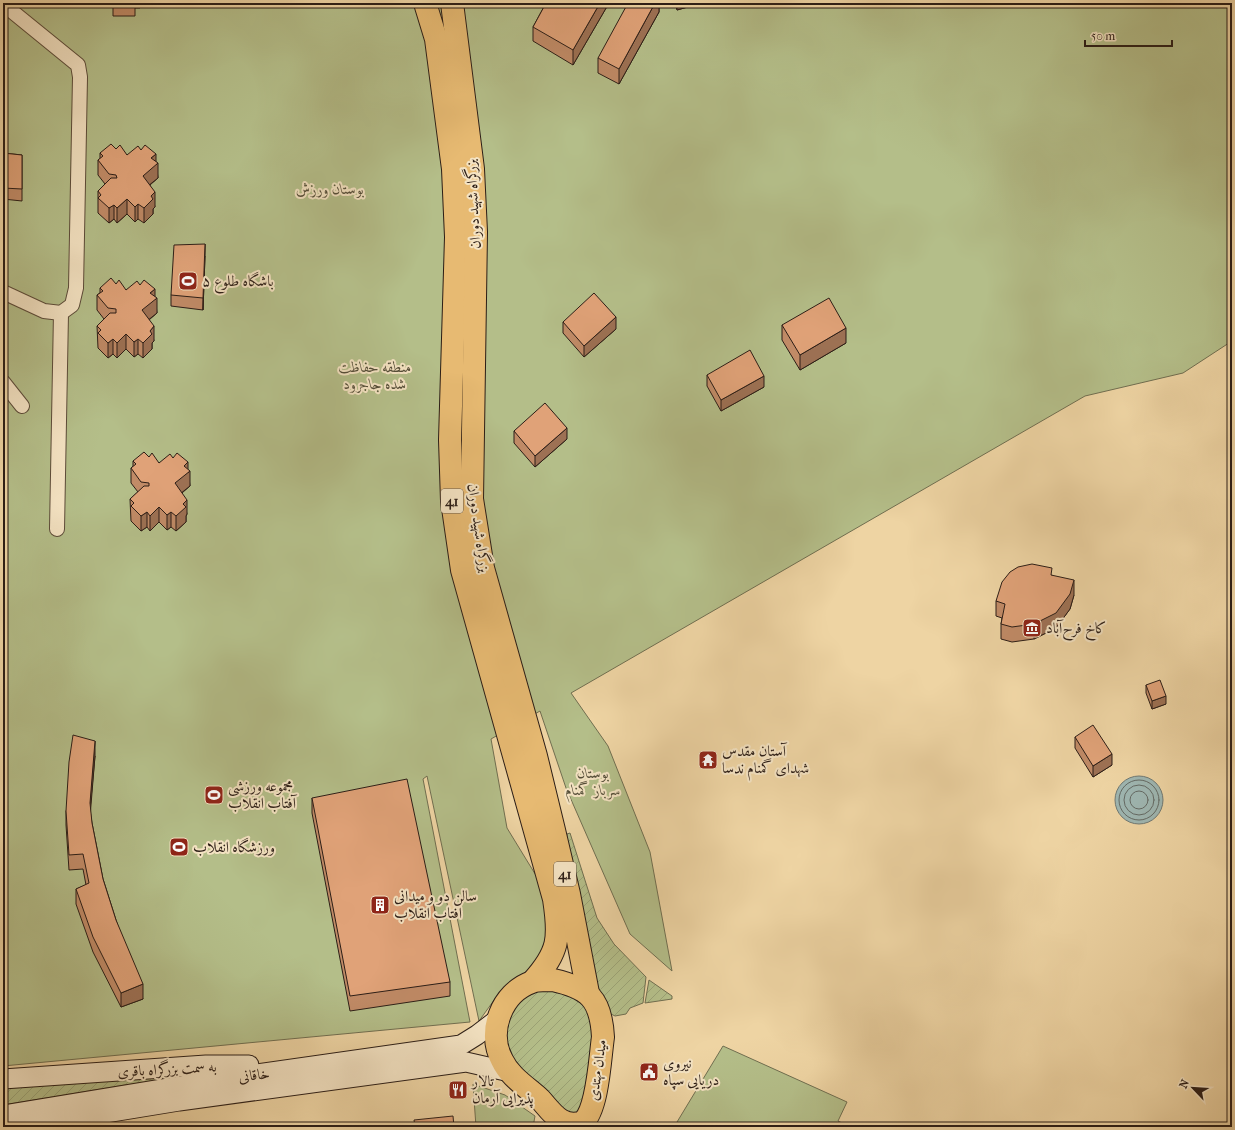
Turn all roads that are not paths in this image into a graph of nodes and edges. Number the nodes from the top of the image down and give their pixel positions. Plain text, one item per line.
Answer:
1 (425, 3) edge
2 (452, 3) edge
3 (7, 8) edge
4 (3, 292) edge
5 (61, 313) junction
6 (3, 382) edge
7 (22, 406) dead end
8 (57, 529) dead end
9 (533, 981) junction
10 (588, 993) junction
11 (498, 1019) junction
12 (464, 1054) junction
13 (332, 1064) junction
14 (510, 1072) junction
15 (3, 1079) edge
16 (3, 1115) edge
17 (548, 1118) edge
18 (589, 1119) edge
19 (20, 1127) edge

1 - 9 highway, بزرگراه شهید دوران / 41
2 - 10 highway, بزرگراه شهید دوران / 41
3 - 5 street
4 - 5 street
5 - 8 street
6 - 7 street
9 - 10 highway
9 - 11 highway, میدان مهتدی / 41
10 - 18 highway, میدان مهتدی / 41
11 - 12 main road, خاقانی
11 - 14 highway, میدان مهتدی / 41
12 - 13 main road, خاقانی
12 - 14 main road, خاقانی
12 - 19 main road, خاقانی
13 - 15 main road, به سمت بزرگراه باقری
13 - 16 main road, خاقانی
14 - 17 highway, میدان مهتدی / 41
17 - 18 highway, میدان مهتدی / 41

